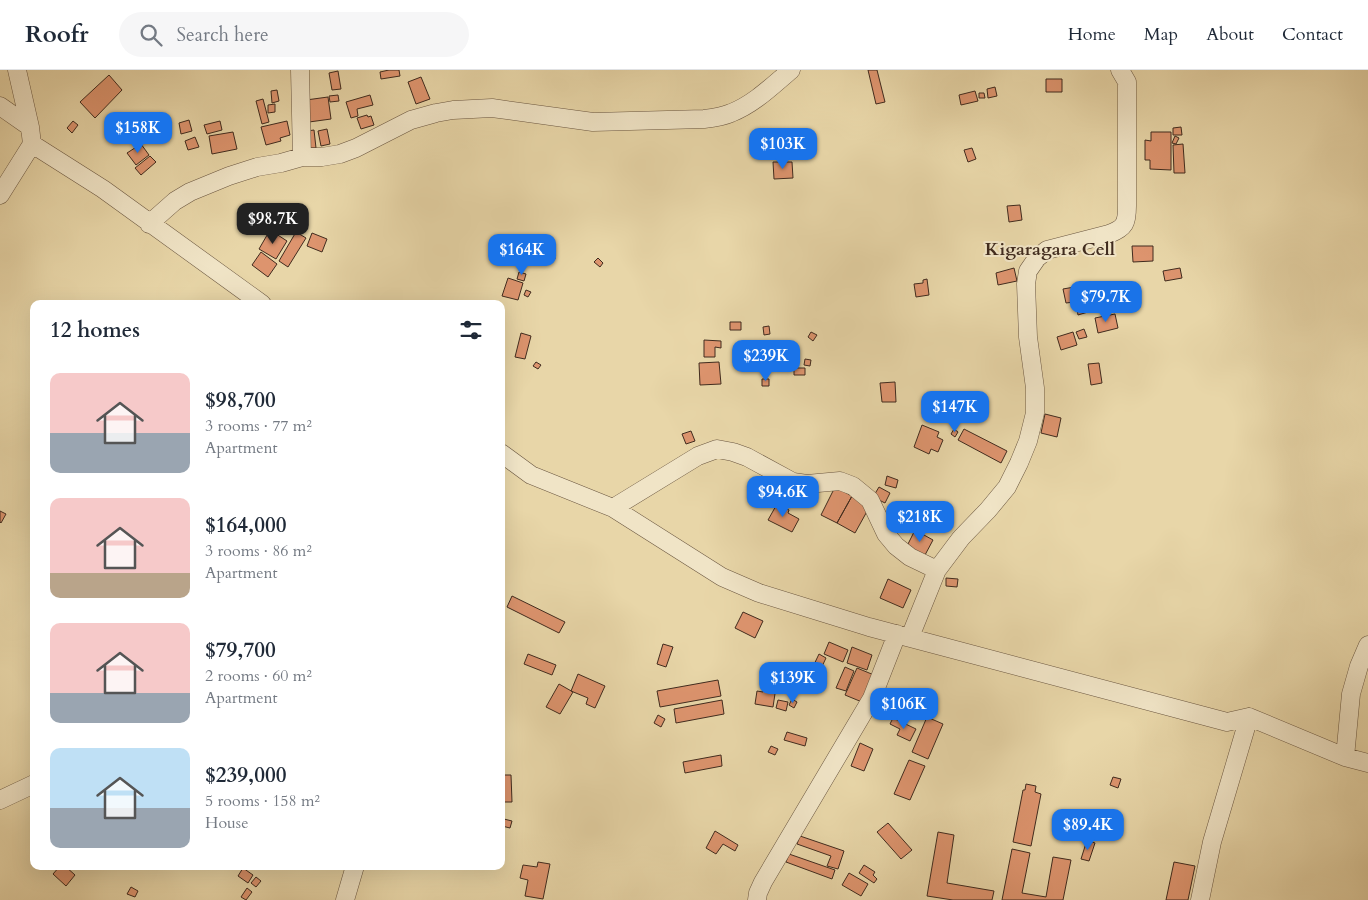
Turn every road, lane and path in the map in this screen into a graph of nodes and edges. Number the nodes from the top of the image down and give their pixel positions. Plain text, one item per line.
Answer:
1 (17, 70) edge
2 (300, 70) edge
3 (791, 70) edge
4 (1120, 70) edge
5 (0, 106) edge
6 (31, 135) junction
7 (302, 156) junction
8 (0, 195) edge
9 (149, 224) junction
10 (256, 300) edge
11 (505, 456) edge
12 (613, 508) junction
13 (937, 570) junction
14 (903, 636) junction
15 (1368, 645) edge
16 (1249, 717) junction
17 (1345, 757) junction
18 (1368, 763) edge
19 (30, 786) edge
20 (0, 800) edge
21 (354, 870) edge
22 (345, 900) edge
23 (757, 900) edge
24 (1200, 900) edge

1 - 6 street
2 - 7 street
3 - 7 street
4 - 13 street
5 - 6 street
6 - 8 street
6 - 9 street
7 - 9 street
9 - 10 street
11 - 12 street
12 - 13 street
12 - 14 street
13 - 14 street
14 - 16 street
14 - 23 street
15 - 17 street
16 - 17 street
16 - 24 street
17 - 18 street
19 - 20 street
21 - 22 street

